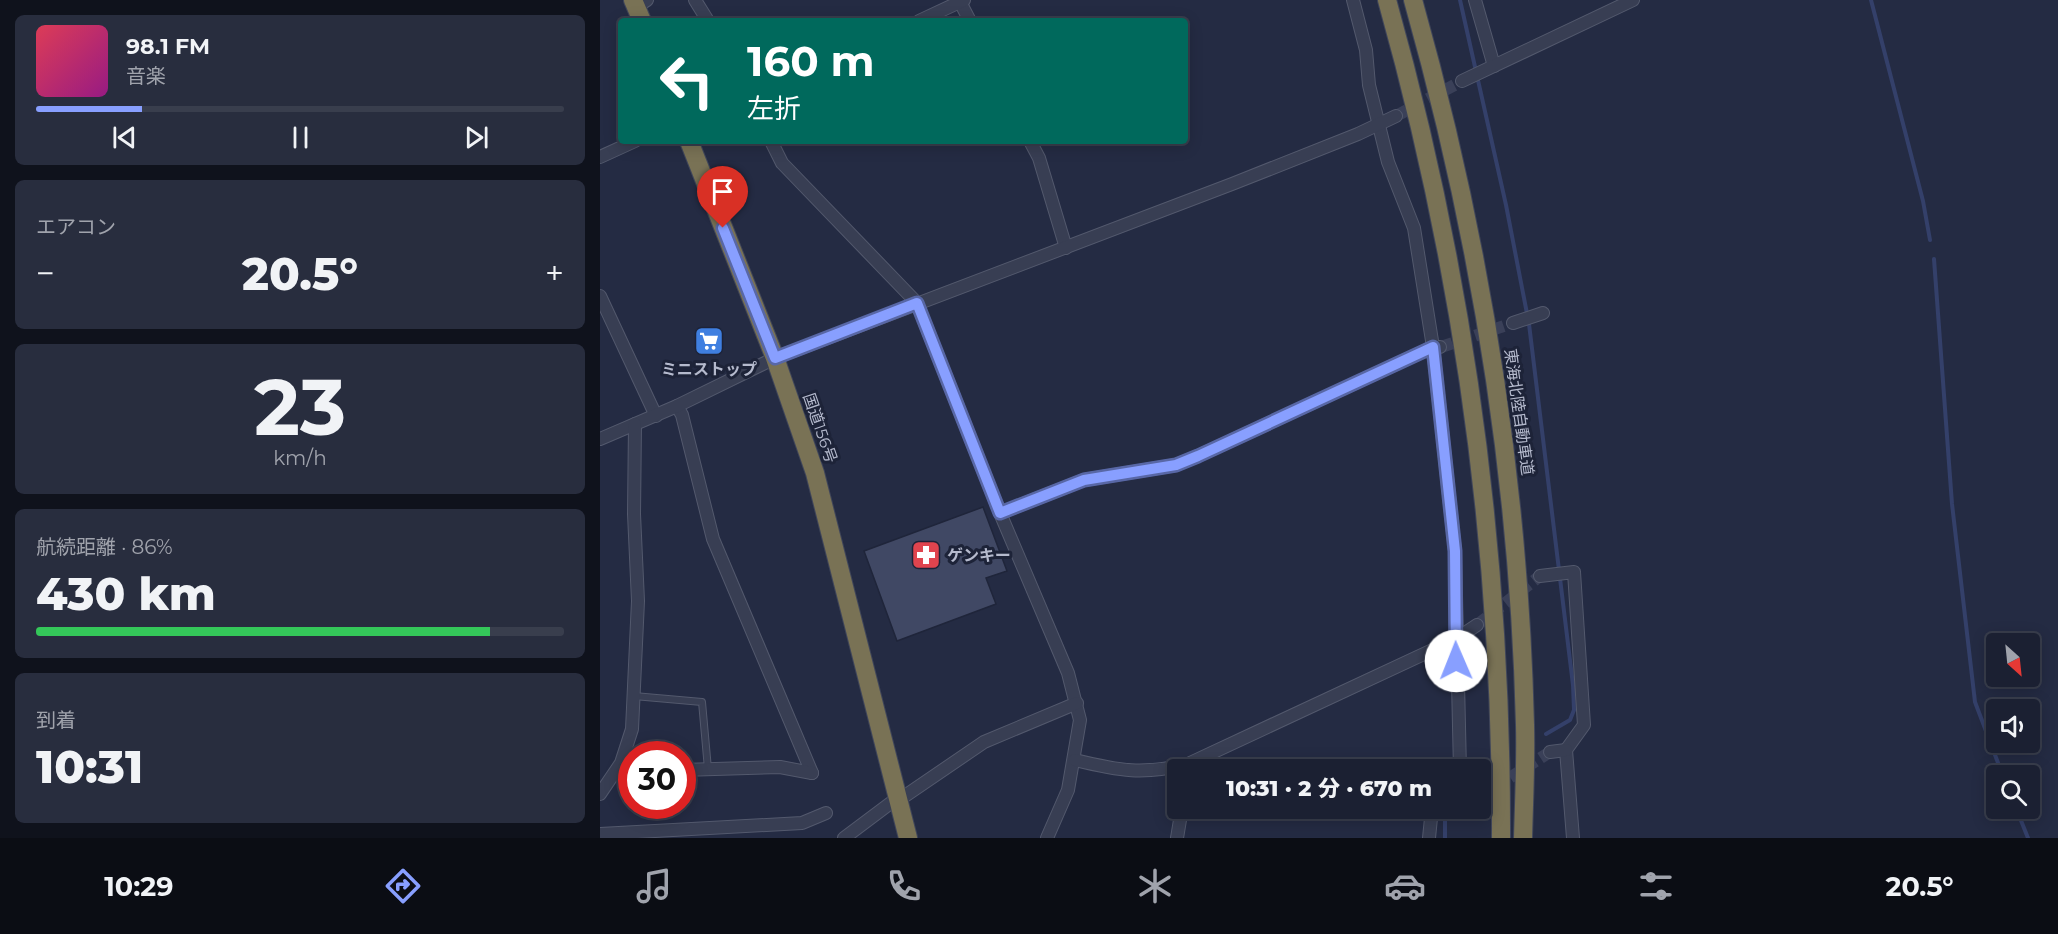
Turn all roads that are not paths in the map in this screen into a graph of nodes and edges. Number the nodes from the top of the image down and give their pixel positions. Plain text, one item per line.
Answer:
1 (695, 0) edge
2 (1353, 0) edge
3 (1387, 0) edge
4 (1413, 0) edge
5 (1475, 0) edge
6 (1633, 0) edge
7 (961, 1) edge
8 (706, 18) edge
9 (925, 18) edge
10 (969, 18) edge
11 (1492, 67) junction
12 (1464, 80) tunnel mouth
13 (1396, 116) tunnel mouth
14 (1378, 124) junction
15 (628, 144) edge
16 (690, 144) edge
17 (772, 144) edge
18 (1032, 144) edge
19 (600, 157) edge
20 (1066, 248) junction
21 (600, 296) edge
22 (917, 303) junction
23 (1539, 314) dead end
24 (1516, 322) tunnel mouth
25 (1437, 347) junction
26 (775, 358) junction
27 (677, 406) junction
28 (656, 416) junction
29 (635, 424) junction
30 (600, 439) edge
31 (1000, 513) junction
32 (1545, 575) tunnel mouth
33 (1495, 620) junction
34 (1477, 625) tunnel mouth
35 (1456, 639) junction
36 (634, 696) junction
37 (1077, 703) junction
38 (1525, 726) junction
39 (630, 741) edge
40 (1566, 750) junction
41 (1550, 752) tunnel mouth
42 (1076, 759) junction
43 (1205, 759) edge
44 (1460, 759) edge
45 (696, 770) edge
46 (708, 770) junction
47 (1167, 770) edge
48 (618, 773) edge
49 (600, 794) edge
50 (895, 801) junction
51 (826, 813) dead end
52 (1180, 819) edge
53 (1431, 819) edge
54 (600, 834) edge
55 (844, 838) edge
56 (896, 838) edge
57 (908, 838) edge
58 (1047, 838) edge
59 (1177, 838) edge
60 (1429, 838) edge
61 (1493, 838) edge
62 (1501, 838) edge
63 (1523, 838) edge
64 (1530, 838) edge
65 (1574, 838) edge

1 - 8 street
2 - 14 street
3 - 33 highway
4 - 38 highway, 東海北陸自動車道
5 - 11 street
6 - 11 street
7 - 9 street
7 - 10 street
11 - 12 street
13 - 14 street
14 - 20 street
14 - 25 street
15 - 19 street
16 - 26 highway, 国道156号
17 - 22 street
18 - 20 street
20 - 22 street
21 - 28 street
22 - 26 street
22 - 31 street
23 - 24 street
25 - 31 street
25 - 35 street
26 - 27 street
26 - 50 highway, 国道156号
27 - 28 street
27 - 46 street
28 - 29 street
29 - 30 street
29 - 36 street
31 - 37 street
32 - 40 street
33 - 61 highway
33 - 62 highway
34 - 35 street
35 - 43 street
35 - 44 street
36 - 39 street
36 - 46 lane
37 - 42 street
37 - 50 street
38 - 63 highway, 東海北陸自動車道
38 - 64 highway
40 - 41 street
40 - 65 street
42 - 47 street
42 - 58 street
45 - 46 street
48 - 49 street
50 - 55 street
50 - 56 highway, 国道156号
50 - 57 highway, 国道156号
51 - 54 street
52 - 59 street
53 - 60 street

